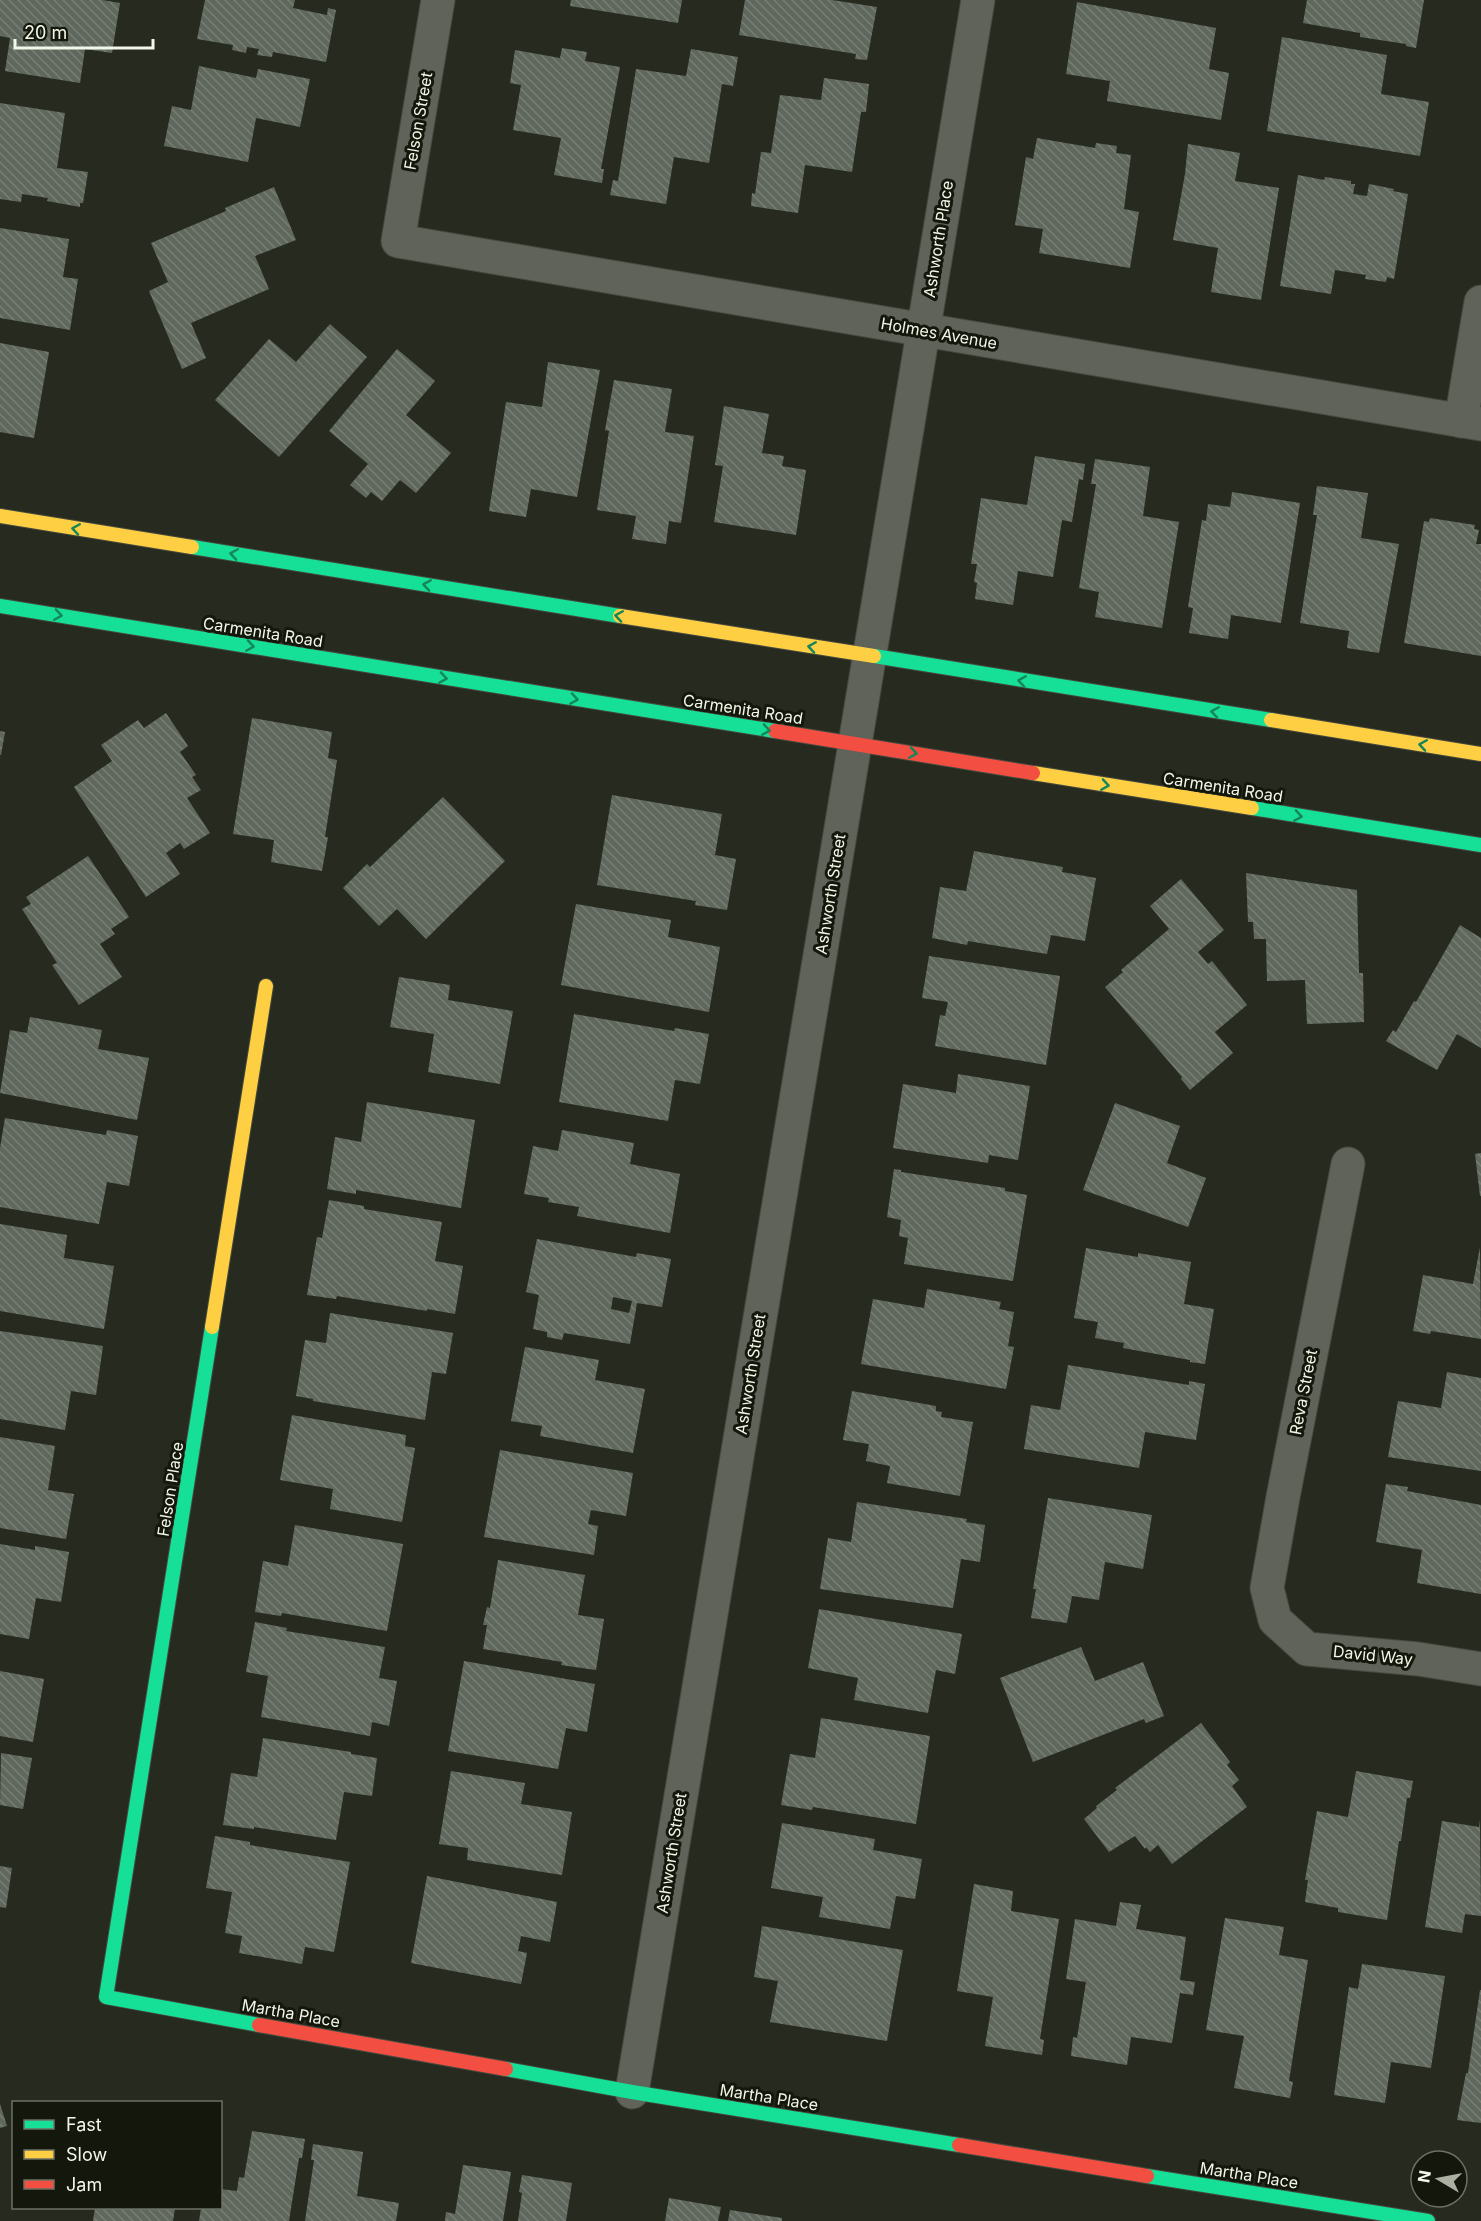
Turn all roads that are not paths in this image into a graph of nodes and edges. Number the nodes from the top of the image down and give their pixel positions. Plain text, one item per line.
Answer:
1 (438, 0) edge
2 (978, 0) edge
3 (398, 241) joint
4 (1481, 302) edge
5 (923, 331) junction
6 (1471, 423) edge
7 (0, 516) edge
8 (0, 606) edge
9 (870, 656) junction
10 (855, 744) junction
11 (1481, 754) edge
12 (1481, 845) edge
13 (266, 986) dead end
14 (1348, 1164) dead end
15 (1275, 1620) joint
16 (1481, 1669) edge
17 (106, 1996) joint
18 (632, 2092) junction
19 (1428, 2221) edge

1 - 3 street, Felson Street
2 - 5 street, Ashworth Place
3 - 5 street, Holmes Avenue
4 - 6 street
5 - 6 street, Holmes Avenue
5 - 9 street, Ashworth Place
9 -> 7 main road
8 -> 10 main road, Carmenita Road
9 - 10 street, Ashworth Street
11 -> 9 main road
10 -> 12 main road, Carmenita Road
10 - 18 street, Ashworth Street
13 - 17 main road, Felson Place
14 - 15 street, Reva Street
15 - 16 street, David Way
17 - 18 main road, Martha Place
18 - 19 main road, Martha Place

